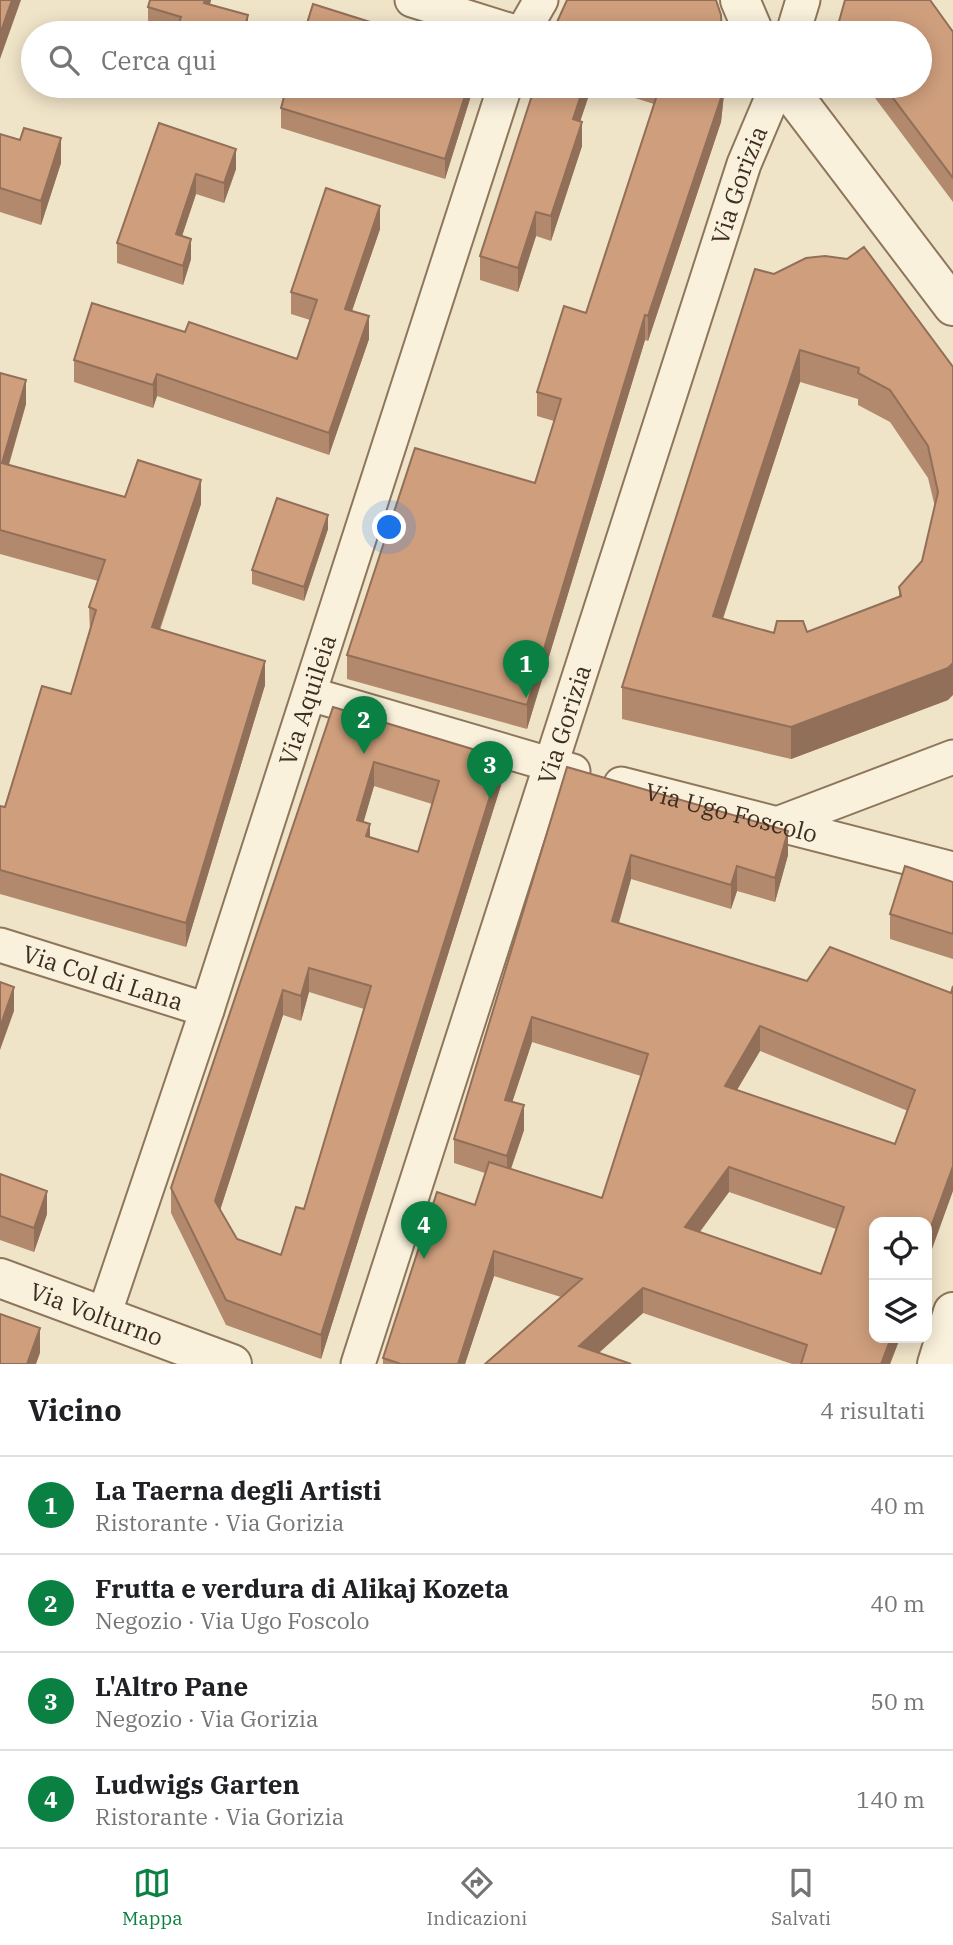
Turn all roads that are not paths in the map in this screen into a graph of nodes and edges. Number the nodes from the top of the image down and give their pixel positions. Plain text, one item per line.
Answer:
1 (412, 0) edge
2 (541, 0) edge
3 (740, 0) edge
4 (803, 0) edge
5 (481, 21) edge
6 (528, 21) edge
7 (749, 21) edge
8 (797, 21) edge
9 (501, 98) edge
10 (771, 98) edge
11 (795, 98) edge
12 (953, 306) edge
13 (310, 694) junction
14 (953, 757) edge
15 (552, 766) junction
16 (777, 824) junction
17 (953, 869) edge
18 (0, 945) edge
19 (207, 1010) junction
20 (0, 1278) edge
21 (953, 1312) edge
22 (104, 1315) junction
23 (232, 1364) edge
24 (358, 1364) edge
25 (937, 1364) edge

1 - 5 street
2 - 6 street
3 - 7 street
4 - 8 street
9 - 13 street, Via Aquileia
10 - 15 street, Via Gorizia
11 - 12 street
13 - 15 street, Via Ugo Foscolo
13 - 19 street, Via Aquileia
14 - 16 street
15 - 16 street, Via Ugo Foscolo
15 - 24 street, Via Gorizia
16 - 17 street, Via Ugo Foscolo
18 - 19 street, Via Col di Lana
19 - 22 street, Via Aquileia
20 - 22 street, Via Volturno
21 - 25 street
22 - 23 street, Via Volturno

